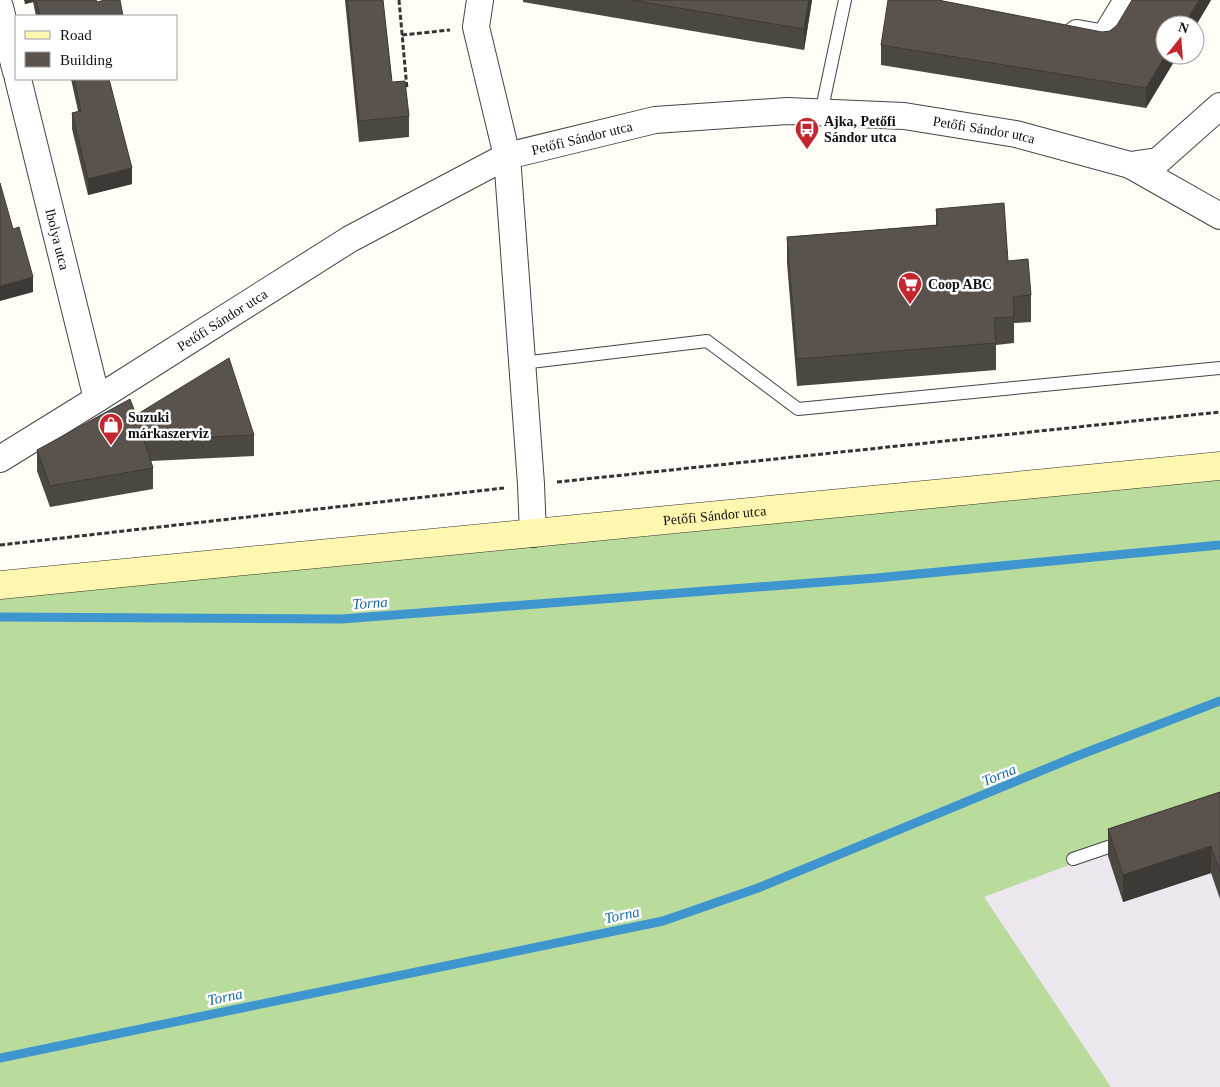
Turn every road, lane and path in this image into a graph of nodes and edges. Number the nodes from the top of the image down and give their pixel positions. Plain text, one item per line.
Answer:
1 (399, 0) edge
2 (480, 0) edge
3 (845, 0) edge
4 (1127, 0) edge
5 (0, 7) edge
6 (476, 27) junction
7 (1056, 28) edge
8 (402, 36) junction
9 (15, 68) edge
10 (18, 80) edge
11 (407, 89) edge
12 (1220, 106) edge
13 (821, 113) junction
14 (507, 156) junction
15 (1130, 165) junction
16 (1220, 216) edge
17 (522, 363) junction
18 (1220, 368) edge
19 (97, 399) junction
20 (1220, 412) edge
21 (0, 458) edge
22 (1220, 466) edge
23 (531, 484) junction
24 (533, 534) junction
25 (0, 545) edge
26 (0, 585) edge
27 (1138, 837) edge
28 (1073, 859) dead end

1 - 8 path
2 - 6 street
3 - 13 lane
4 - 7 street
5 - 9 street
6 - 8 path
6 - 14 street
8 - 11 path
10 - 19 street, Ibolya utca
12 - 15 street, Petőfi Sándor utca
13 - 14 street, Petőfi Sándor utca
13 - 15 street, Petőfi Sándor utca
14 - 17 street
14 - 19 street, Petőfi Sándor utca
15 - 16 street
17 - 18 lane
17 - 23 street
19 - 21 street, Petőfi Sándor utca
20 - 23 path
22 - 24 main road, Petőfi Sándor utca
23 - 24 street
23 - 25 path
24 - 26 main road, Petőfi Sándor utca
27 - 28 lane

